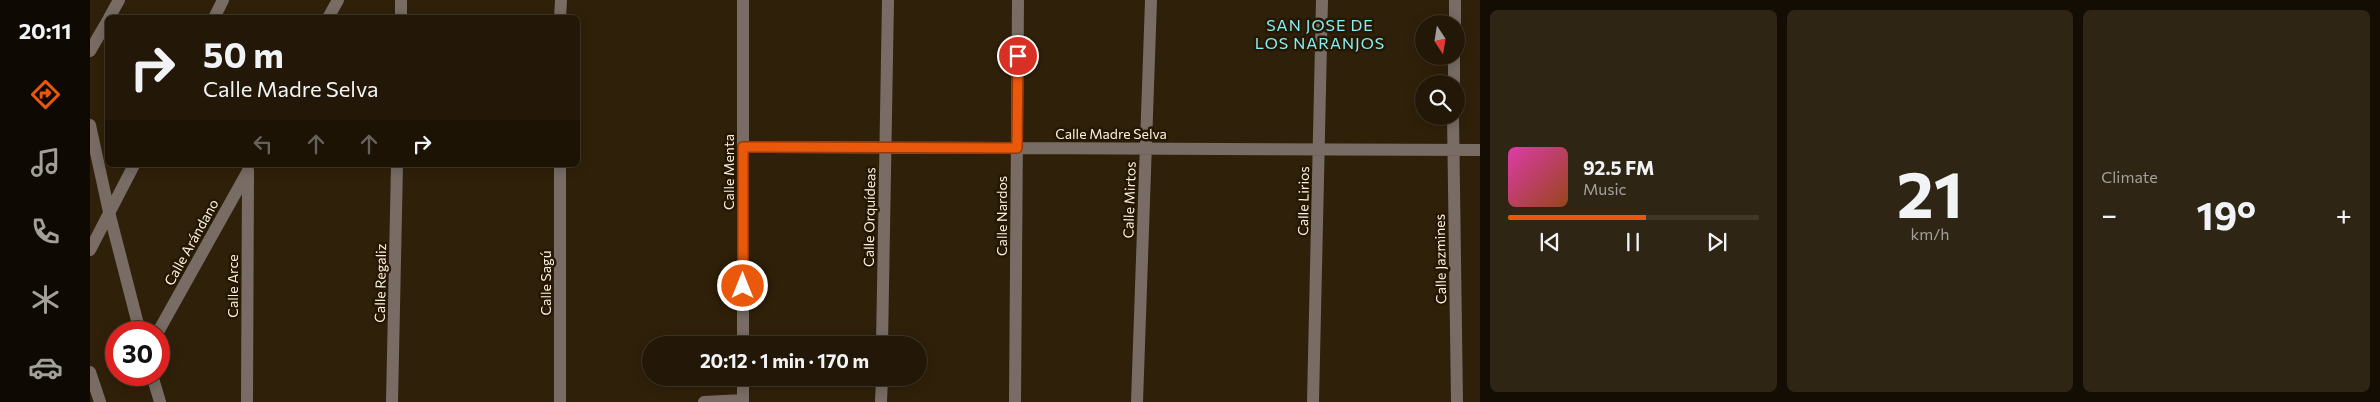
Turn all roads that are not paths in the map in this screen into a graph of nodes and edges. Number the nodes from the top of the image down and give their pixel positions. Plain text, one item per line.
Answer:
1 (119, 0) edge
2 (223, 0) edge
3 (338, 0) edge
4 (401, 0) edge
5 (560, 0) edge
6 (743, 0) edge
7 (888, 0) edge
8 (1018, 0) edge
9 (1151, 0) edge
10 (1322, 0) edge
11 (1455, 0) edge
12 (110, 15) edge
13 (216, 15) edge
14 (330, 15) edge
15 (400, 15) edge
16 (560, 15) edge
17 (1455, 15) edge
18 (105, 24) edge
19 (90, 50) edge
20 (90, 125) edge
21 (1453, 125) edge
22 (743, 147) junction
23 (886, 148) junction
24 (1017, 148) junction
25 (1146, 148) junction
26 (1319, 149) junction
27 (1453, 150) junction
28 (1480, 150) edge
29 (133, 167) edge
30 (249, 167) edge
31 (397, 167) edge
32 (560, 167) edge
33 (109, 212) junction
34 (90, 250) edge
35 (137, 321) edge
36 (164, 321) edge
37 (743, 336) edge
38 (882, 336) edge
39 (90, 372) edge
40 (155, 386) edge
41 (743, 386) edge
42 (882, 386) edge
43 (743, 401) edge
44 (100, 402) edge
45 (160, 402) edge
46 (247, 402) edge
47 (392, 402) edge
48 (560, 402) edge
49 (704, 402) edge
50 (881, 402) edge
51 (1015, 402) edge
52 (1136, 402) edge
53 (1313, 402) edge
54 (1457, 402) edge

1 - 12 street
2 - 13 street
3 - 14 street
4 - 15 street
5 - 16 street
6 - 22 street, Calle Menta
7 - 23 street, Calle Orquídeas
8 - 24 street, Calle Nardos
9 - 25 street, Calle Mirtos
10 - 26 street, Calle Lirios
11 - 17 street
18 - 19 street
20 - 33 street
21 - 27 street, Calle Jazmines
22 - 23 street, Calle Madre Selva
22 - 37 street, Calle Menta
23 - 24 street, Calle Madre Selva
23 - 38 street, Calle Orquídeas
24 - 25 street, Calle Madre Selva
24 - 51 street, Calle Nardos
25 - 26 street, Calle Madre Selva
25 - 52 street, Calle Mirtos
26 - 27 street, Calle Madre Selva
26 - 53 street, Calle Lirios
27 - 28 street, Calle Madre Selva
27 - 54 street, Calle Jazmines
29 - 33 street
30 - 36 street, Calle Arándano
30 - 46 street, Calle Arce
31 - 47 street, Calle Regaliz
32 - 48 street, Calle Sagú
33 - 34 street
33 - 35 street
39 - 44 street
40 - 45 street
41 - 43 street
42 - 50 street
43 - 49 street

